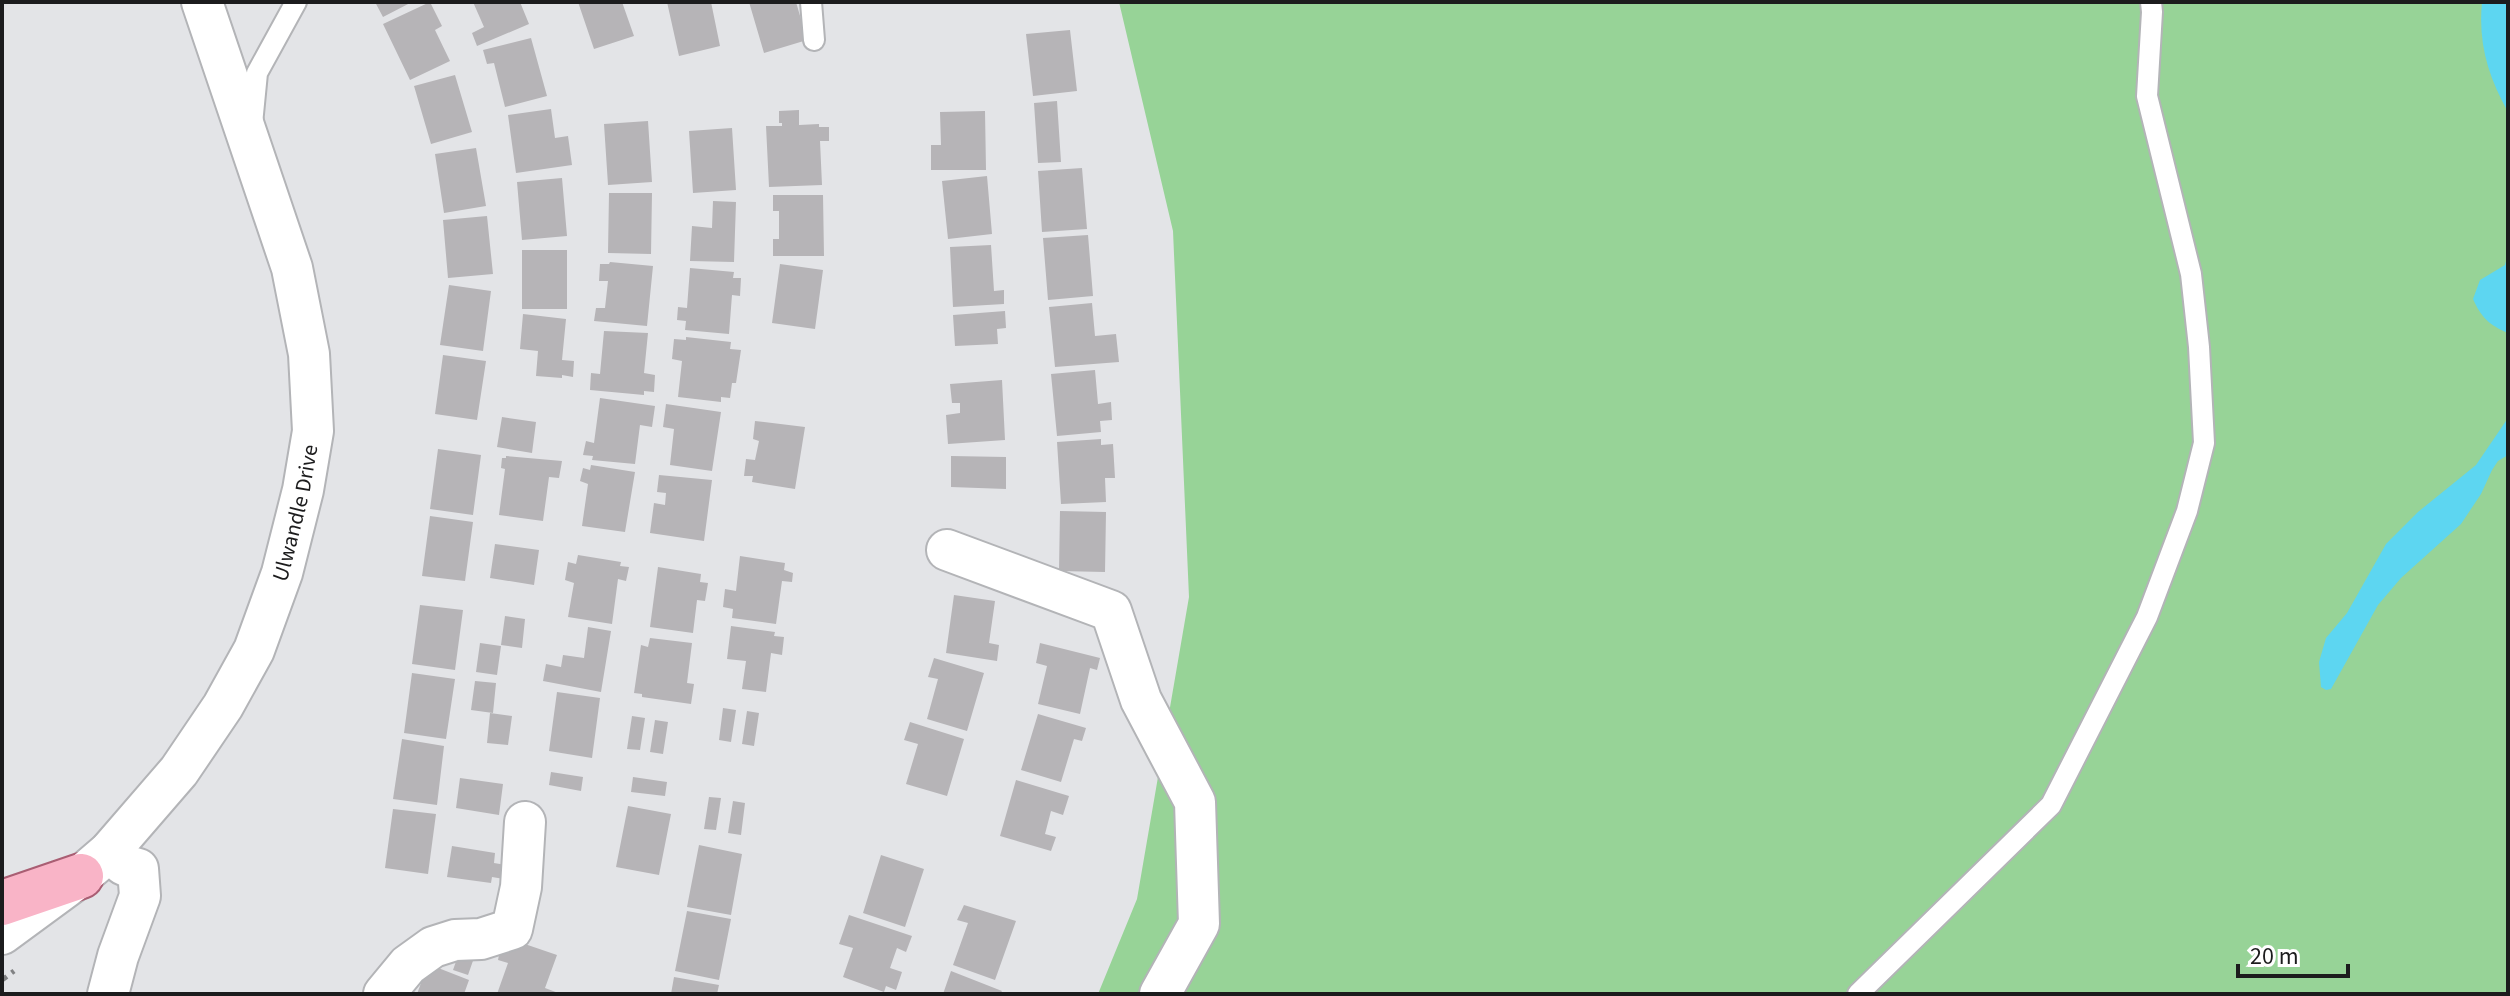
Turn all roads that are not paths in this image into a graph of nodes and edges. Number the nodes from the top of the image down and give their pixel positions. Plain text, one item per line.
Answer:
1 (202, 2) edge
2 (296, 2) edge
3 (811, 2) edge
4 (2151, 2) edge
5 (814, 40) dead end
6 (250, 145) junction
7 (947, 550) dead end
8 (525, 822) dead end
9 (95, 864) junction
10 (2, 903) edge
11 (2, 934) edge
12 (108, 994) edge
13 (384, 994) edge
14 (1160, 994) edge
15 (1858, 994) edge

1 - 6 street, Ulwandle Drive
2 - 6 lane
3 - 5 lane
4 - 15 lane
6 - 9 street, Ulwandle Drive
7 - 14 street
8 - 13 street
9 - 10 main road
9 - 11 street, Ulwandle Drive
9 - 12 street

